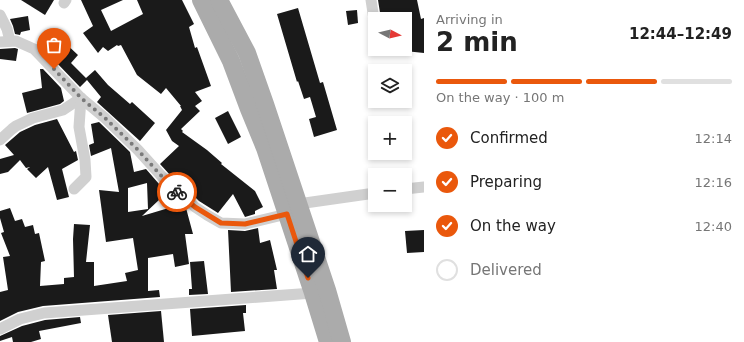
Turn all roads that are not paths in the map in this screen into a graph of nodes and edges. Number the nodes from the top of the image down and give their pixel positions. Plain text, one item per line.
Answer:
1 (202, 0) edge
2 (219, 0) edge
3 (371, 0) edge
4 (373, 12) edge
5 (0, 15) edge
6 (5, 41) edge
7 (81, 98) junction
8 (0, 140) edge
9 (271, 146) junction
10 (424, 187) edge
11 (412, 188) edge
12 (74, 189) dead end
13 (368, 194) edge
14 (292, 209) junction
15 (313, 293) junction
16 (0, 329) edge
17 (328, 342) edge
18 (342, 342) edge

1 - 9 main road
2 - 9 main road
3 - 4 street
5 - 6 street
6 - 7 street
7 - 8 street
7 - 12 street
7 - 14 street
9 - 14 main road
10 - 11 street
13 - 14 street
14 - 15 main road
14 - 18 main road
15 - 16 street
15 - 17 main road

